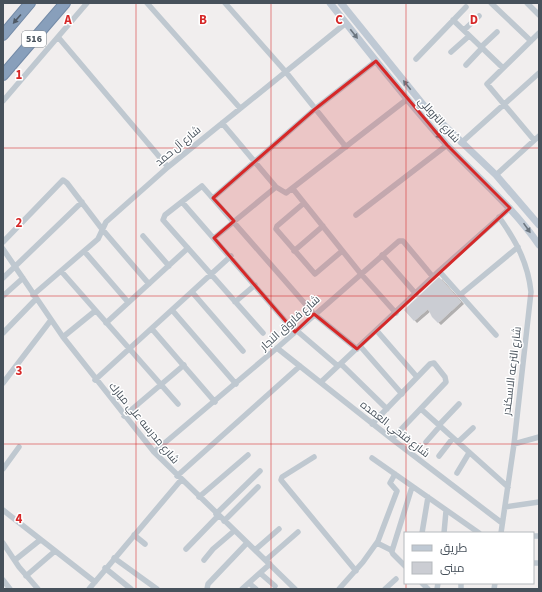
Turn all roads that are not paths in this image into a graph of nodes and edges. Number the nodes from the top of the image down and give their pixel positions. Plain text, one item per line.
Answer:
1 (30, 3) edge
2 (65, 3) edge
3 (87, 3) edge
4 (147, 3) edge
5 (225, 3) edge
6 (330, 3) edge
7 (341, 3) edge
8 (527, 3) edge
9 (494, 4) edge
10 (466, 7) dead end
11 (539, 15) edge
12 (479, 16) dead end
13 (453, 20) junction
14 (346, 23) junction
15 (464, 30) junction
16 (497, 32) dead end
17 (539, 33) edge
18 (3, 35) edge
19 (58, 36) junction
20 (469, 36) junction
21 (531, 41) junction
22 (482, 48) junction
23 (451, 52) dead end
24 (416, 59) dead end
25 (376, 62) junction
26 (466, 65) dead end
27 (503, 68) junction
28 (285, 71) junction
29 (539, 73) edge
30 (3, 74) edge
31 (406, 100) junction
32 (3, 101) edge
33 (504, 103) junction
34 (240, 108) junction
35 (315, 109) junction
36 (222, 123) junction
37 (537, 138) edge
38 (462, 143) junction
39 (447, 145) junction
40 (346, 147) junction
41 (478, 158) junction
42 (255, 162) junction
43 (468, 166) junction
44 (168, 167) junction
45 (496, 175) junction
46 (276, 187) junction
47 (293, 189) junction
48 (213, 198) junction
49 (82, 202) junction
50 (182, 202) junction
51 (304, 203) junction
52 (510, 208) junction
53 (356, 215) dead end
54 (499, 217) junction
55 (234, 221) junction
56 (539, 223) edge
57 (323, 226) junction
58 (102, 229) junction
59 (143, 236) dead end
60 (214, 238) junction
61 (3, 242) edge
62 (539, 245) edge
63 (518, 247) junction
64 (188, 248) junction
65 (3, 249) edge
66 (84, 251) junction
67 (294, 251) junction
68 (342, 251) junction
69 (382, 255) junction
70 (231, 256) junction
71 (169, 266) junction
72 (16, 267) junction
73 (61, 271) junction
74 (439, 271) junction
75 (212, 274) junction
76 (361, 274) junction
77 (433, 277) junction
78 (3, 278) edge
79 (23, 278) junction
80 (149, 284) junction
81 (255, 285) junction
82 (192, 292) junction
83 (416, 294) junction
84 (460, 295) junction
85 (3, 296) edge
86 (35, 297) junction
87 (128, 302) junction
88 (236, 302) junction
89 (172, 310) junction
90 (95, 311) junction
91 (396, 313) junction
92 (314, 314) junction
93 (51, 320) junction
94 (106, 323) junction
95 (152, 329) junction
96 (377, 330) junction
97 (295, 331) junction
98 (3, 333) edge
99 (263, 333) dead end
100 (496, 335) dead end
101 (63, 337) junction
102 (359, 347) junction
103 (277, 348) junction
104 (129, 350) junction
105 (243, 352) dead end
106 (184, 365) junction
107 (339, 365) junction
108 (300, 366) junction
109 (418, 377) junction
110 (95, 380) junction
111 (321, 382) junction
112 (3, 383) edge
113 (236, 384) junction
114 (161, 385) junction
115 (402, 394) junction
116 (215, 402) junction
117 (178, 404) dead end
118 (459, 404) dead end
119 (387, 409) junction
120 (421, 409) junction
121 (124, 416) junction
122 (372, 424) junction
123 (440, 426) junction
124 (473, 428) dead end
125 (539, 437) edge
126 (453, 438) junction
127 (392, 439) junction
128 (426, 442) dead end
129 (458, 442) junction
130 (514, 444) junction
131 (19, 447) dead end
132 (154, 452) junction
133 (469, 453) junction
134 (248, 455) dead end
135 (438, 456) dead end
136 (314, 457) dead end
137 (372, 458) dead end
138 (3, 469) edge
139 (260, 471) dead end
140 (457, 473) dead end
141 (395, 474) junction
142 (179, 478) junction
143 (258, 487) dead end
144 (412, 487) junction
145 (508, 487) junction
146 (199, 497) junction
147 (428, 497) junction
148 (539, 502) edge
149 (505, 507) junction
150 (3, 510) edge
151 (446, 511) junction
152 (217, 515) junction
153 (224, 521) junction
154 (502, 523) junction
155 (466, 525) junction
156 (279, 529) dead end
157 (234, 530) junction
158 (298, 532) dead end
159 (422, 532) edge
160 (444, 532) edge
161 (465, 532) edge
162 (477, 532) edge
163 (501, 532) edge
164 (134, 535) junction
165 (40, 540) junction
166 (3, 543) edge
167 (247, 543) junction
168 (377, 543) junction
169 (145, 544) dead end
170 (186, 549) dead end
171 (255, 550) junction
172 (55, 551) junction
173 (392, 551) junction
174 (114, 558) junction
175 (15, 560) junction
176 (204, 560) dead end
177 (268, 562) junction
178 (404, 565) edge
179 (105, 568) junction
180 (356, 571) junction
181 (260, 573) junction
182 (26, 576) junction
183 (396, 579) dead end
184 (95, 582) junction
185 (249, 583) junction
186 (275, 586) dead end
187 (155, 588) edge
188 (38, 589) edge
189 (89, 589) edge
190 (131, 589) edge
191 (207, 589) edge
192 (242, 589) edge
193 (256, 589) edge
194 (295, 589) edge
195 (339, 589) edge
196 (385, 589) edge

1 -> 18 highway, 516
2 - 30 highway, 516
3 - 19 street
4 - 34 street
5 - 28 street
6 - 14 street, شارع التروللي
38 -> 7 street, شارع التروللي
8 - 11 street
9 - 21 street
10 - 13 street
12 - 15 street
13 - 15 street
13 - 24 street
14 -> 25 street, شارع التروللي
14 - 28 street, شارع آل حمد
15 - 20 street
16 - 22 street
17 - 21 street
19 - 32 street
19 - 44 street
20 - 22 street
20 - 23 street
21 - 27 street
22 - 26 street
22 - 27 street
25 - 31 street, شارع التروللي
25 - 35 street
27 - 33 street
28 - 34 street, شارع آل حمد
28 - 35 street
29 - 33 street
31 -> 39 street, شارع التروللي
31 - 40 street
33 - 37 street
33 - 38 street
34 - 36 street, شارع آل حمد
35 - 40 street
35 - 42 street
36 - 42 street
36 - 44 street, شارع آل حمد
37 - 45 street
38 - 41 street, شارع التروللي
39 - 43 street, شارع التروللي
39 - 53 street
40 - 47 street
41 - 43 street
41 - 45 street, شارع التروللي
42 - 46 street
42 - 48 street
43 - 52 street, شارع التروللي
44 - 58 street, شارع آل حمد
45 - 56 street, شارع التروللي
46 - 47 street
46 - 55 street
47 - 51 street
48 - 50 street
48 - 55 street
49 - 58 street
49 - 61 street
49 - 72 street
50 - 60 street
50 - 64 street
51 - 57 street
51 - 67 street
52 - 54 street
52 -> 62 street, شارع التروللي
54 - 63 street, شارع الترعه الاسكندر
54 - 74 street
55 - 60 street
55 - 92 street
57 - 67 street
57 - 68 street
58 - 66 street, شارع آل حمد
58 - 80 street
59 - 71 street
60 - 70 street
63 - 84 street
63 - 130 street, شارع الترعه الاسكندر
64 - 71 street
64 - 75 street
65 - 72 street, شارع مدرسه علي مبارك
66 - 73 street, شارع آل حمد
66 - 87 street
67 - 68 street
68 - 76 street
69 - 76 street, شارع فاروق النجار
69 - 77 street, شارع فاروق النجار
69 - 83 street
70 - 75 street
70 - 81 street
71 - 80 street
72 - 78 street
72 - 79 street, شارع مدرسه علي مبارك
73 - 86 street, شارع آل حمد
73 - 90 street
74 - 77 street
74 - 84 street
75 - 82 street
75 - 88 street
76 - 91 street
76 - 92 street, شارع فاروق النجار
77 - 83 street
79 - 85 street
79 - 86 street, شارع مدرسه علي مبارك
80 - 87 street
81 - 88 street
81 - 97 street
82 - 89 street
82 - 105 street
83 - 91 street
84 - 100 street
86 - 93 street, شارع مدرسه علي مبارك
86 - 98 street, شارع آل حمد
87 - 94 street
88 - 99 street
89 - 95 street
89 - 113 street
90 - 94 street
90 - 101 street
91 - 96 street
92 - 97 street, شارع فاروق النجار
92 - 102 street
93 - 101 street, شارع مدرسه علي مبارك
93 - 112 street
94 - 104 street
95 - 104 street
95 - 106 street
96 - 102 street
96 - 109 street
97 - 103 street, شارع فاروق النجار
97 - 107 street
101 - 110 street, شارع مدرسه علي مبارك
102 - 107 street
102 - 115 street
103 - 108 street, شارع فتحي العمده
103 - 113 street, شارع فاروق النجار
104 - 110 street
104 - 114 street
106 - 114 street
106 - 116 street
107 - 111 street
107 - 119 street
108 - 111 street, شارع فتحي العمده
108 - 142 street
109 - 115 street
109 - 120 street
110 - 121 street, شارع مدرسه علي مبارك
111 - 122 street, شارع فتحي العمده
113 - 116 street, شارع فاروق النجار
114 - 117 street
114 - 121 street
115 - 119 street
116 - 132 street, شارع فاروق النجار
118 - 123 street
119 - 122 street
120 - 123 street
120 - 127 street
121 - 132 street, شارع مدرسه علي مبارك
122 - 127 street, شارع فتحي العمده
123 - 126 street
123 - 128 street
124 - 129 street
125 - 130 street
126 - 129 street
126 - 135 street
127 - 154 street, شارع فتحي العمده
129 - 133 street
130 - 145 street, شارع الترعه الاسكندر
131 - 138 street
132 - 142 street, شارع مدرسه علي مبارك
133 - 140 street
133 - 145 street
134 - 146 street
136 - 180 street
137 - 141 street
139 - 152 street
141 - 144 street
141 - 168 street
142 - 146 street, شارع مدرسه علي مبارك
142 - 164 street
143 - 153 street
144 - 147 street
144 - 173 street
145 - 149 street, شارع الترعه الاسكندر
146 - 152 street, شارع مدرسه علي مبارك
147 - 151 street
147 - 159 street
148 - 149 street
149 - 154 street, شارع الترعه الاسكندر
150 - 165 street
151 - 155 street
151 - 160 street
152 - 153 street, شارع مدرسه علي مبارك
152 - 170 street
153 - 157 street, شارع مدرسه علي مبارك
154 - 163 street, شارع الترعه الاسكندر
155 - 161 street
155 - 162 street
156 - 171 street
157 - 167 street, شارع مدرسه علي مبارك
157 - 176 street
158 - 177 street
164 - 169 street
164 - 174 street
165 - 172 street
165 - 175 street
166 - 175 street
167 - 171 street, شارع مدرسه علي مبارك
167 - 191 street
168 - 173 street
168 - 180 street
171 - 177 street, شارع مدرسه علي مبارك
172 - 182 street
172 - 184 street
173 - 178 street
174 - 179 street
174 - 187 street
175 - 182 street
177 - 181 street
177 - 194 street, شارع مدرسه علي مبارك
179 - 184 street
179 - 190 street
180 - 195 street
181 - 185 street
181 - 186 street
182 - 188 street
183 - 196 street
184 - 189 street
185 - 192 street
185 - 193 street

